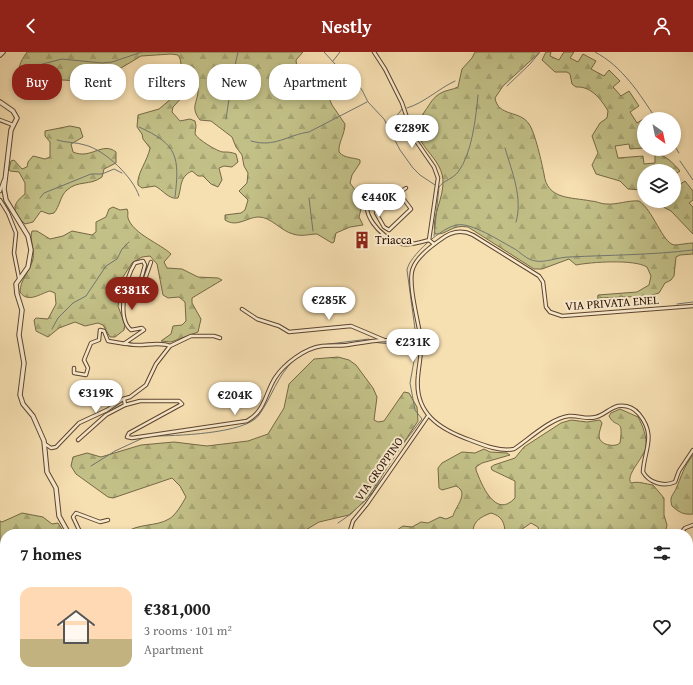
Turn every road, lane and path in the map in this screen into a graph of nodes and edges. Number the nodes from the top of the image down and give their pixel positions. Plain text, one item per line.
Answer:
1 (3, 52) edge
2 (374, 52) edge
3 (0, 55) edge
4 (0, 102) edge
5 (0, 120) edge
6 (13, 125) junction
7 (4, 178) junction
8 (406, 188) dead end
9 (0, 191) edge
10 (399, 193) junction
11 (0, 200) edge
12 (376, 213) dead end
13 (429, 240) junction
14 (433, 243) junction
15 (151, 262) dead end
16 (19, 278) junction
17 (693, 306) edge
18 (242, 309) dead end
19 (220, 338) dead end
20 (384, 340) junction
21 (420, 342) junction
22 (126, 344) junction
23 (170, 346) junction
24 (74, 368) dead end
25 (124, 399) junction
26 (125, 405) junction
27 (428, 416) junction
28 (78, 440) dead end
29 (45, 444) junction
30 (693, 450) edge
31 (108, 520) dead end
32 (693, 525) edge
33 (66, 529) edge
34 (79, 529) edge
35 (351, 529) edge
36 (683, 529) edge

1 - 3 street
2 - 13 street
4 - 6 street
5 - 6 street
6 - 7 street
7 - 9 street
7 - 16 street
8 - 10 street
10 - 12 street
10 - 13 street
11 - 16 street
13 - 14 street
14 - 17 street, VIA PRIVATA ENEL
14 - 21 street, VIA PRIVATA ENEL
15 - 22 street
16 - 29 street
18 - 20 street
19 - 23 street
20 - 21 street
20 - 26 street
21 - 27 street, VIA PRIVATA ENEL
22 - 23 street
22 - 24 street
23 - 25 street
25 - 26 street
25 - 29 street
26 - 28 street
27 - 30 street
27 - 35 street, VIA GROPPINO
29 - 33 street
31 - 34 street
32 - 36 street

